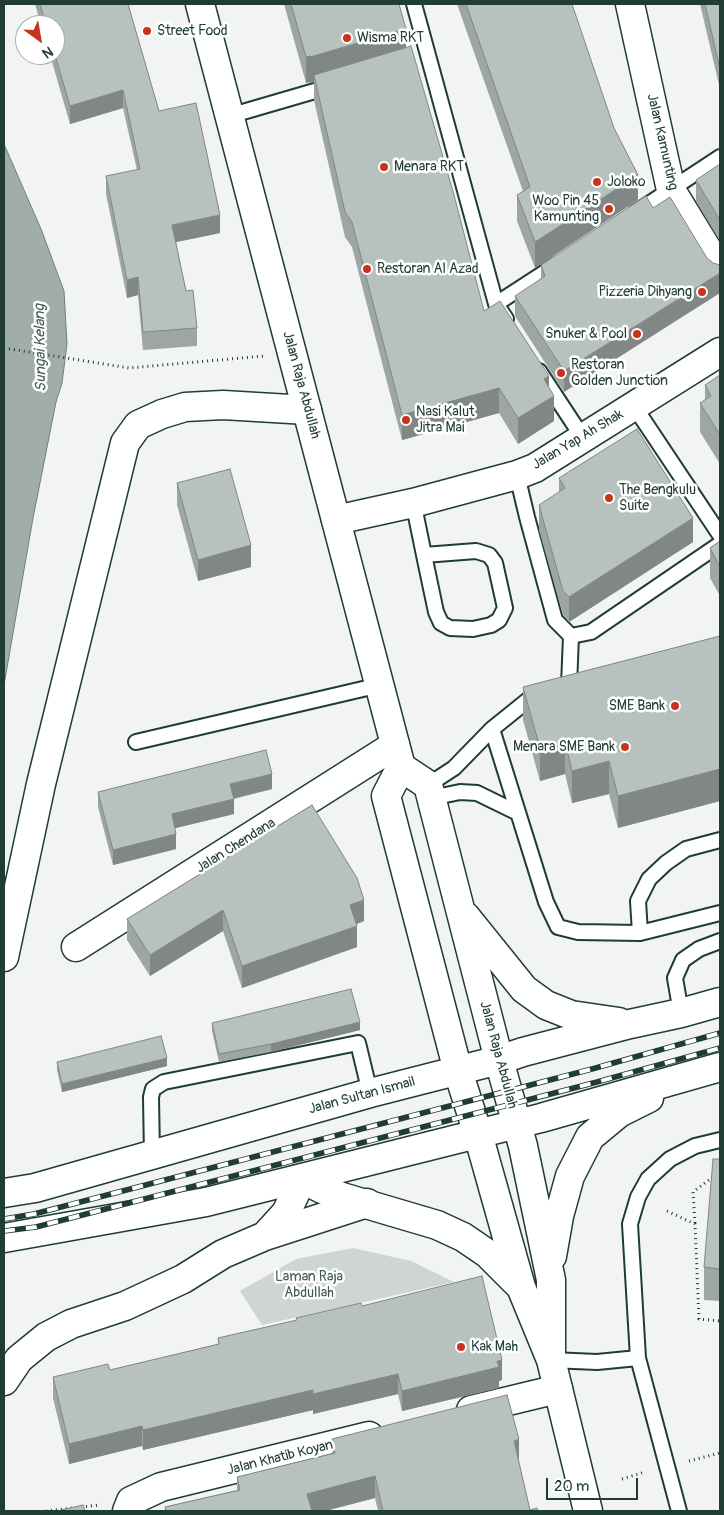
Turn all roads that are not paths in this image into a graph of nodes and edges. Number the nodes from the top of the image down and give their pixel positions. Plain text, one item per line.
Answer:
1 (200, 4) edge
2 (414, 4) edge
3 (630, 4) edge
4 (343, 82) edge
5 (229, 116) junction
6 (720, 158) edge
7 (671, 190) junction
8 (621, 222) edge
9 (571, 255) edge
10 (720, 270) edge
11 (496, 304) junction
12 (512, 329) edge
13 (720, 352) edge
14 (533, 361) edge
15 (634, 406) junction
16 (307, 410) junction
17 (583, 438) junction
18 (517, 475) junction
19 (413, 503) junction
20 (336, 520) junction
21 (720, 535) edge
22 (720, 544) edge
23 (424, 555) junction
24 (571, 636) junction
25 (587, 681) edge
26 (380, 685) junction
27 (560, 688) junction
28 (492, 730) junction
29 (136, 742) dead end
30 (398, 756) junction
31 (429, 792) junction
32 (518, 813) junction
33 (720, 840) edge
34 (460, 908) junction
35 (720, 913) edge
36 (640, 933) junction
37 (720, 942) edge
38 (76, 948) dead end
39 (4, 957) edge
40 (720, 1002) edge
41 (681, 1013) junction
42 (630, 1024) junction
43 (498, 1060) junction
44 (720, 1067) edge
45 (458, 1071) junction
46 (693, 1075) junction
47 (370, 1092) junction
48 (517, 1122) junction
49 (478, 1134) junction
50 (720, 1140) edge
51 (152, 1155) junction
52 (302, 1179) junction
53 (4, 1193) edge
54 (367, 1203) junction
55 (265, 1236) junction
56 (4, 1238) edge
57 (550, 1280) junction
58 (521, 1287) junction
59 (638, 1358) junction
60 (551, 1360) junction
61 (4, 1381) edge
62 (558, 1389) junction
63 (451, 1415) edge
64 (394, 1430) edge
65 (129, 1506) edge
66 (588, 1511) edge
67 (679, 1511) edge

1 - 5 main road, Jalan Raja Abdullah
2 - 11 lane
3 - 7 main road, Jalan Kamunting
4 - 5 lane
5 - 16 main road, Jalan Raja Abdullah
6 - 7 lane
7 - 8 lane
7 - 10 main road, Jalan Kamunting
9 - 11 lane
11 - 12 lane
13 - 15 main road, Jalan Yap Ah Shak
14 - 17 lane
15 - 17 main road, Jalan Yap Ah Shak
15 - 21 lane
16 - 20 main road, Jalan Raja Abdullah
16 - 39 main road
17 - 18 main road, Jalan Yap Ah Shak
18 - 19 main road, Jalan Yap Ah Shak
18 - 24 lane
19 - 20 main road, Jalan Yap Ah Shak
19 - 23 lane
20 - 26 main road, Jalan Raja Abdullah
22 - 24 lane
23 - 23 lane
24 - 27 lane
25 - 27 lane
26 - 29 lane
26 - 30 main road, Jalan Raja Abdullah
27 - 28 lane
28 - 31 lane
28 - 32 lane
30 - 31 main road
30 - 38 main road, Jalan Chendana
30 - 45 main road, Jalan Raja Abdullah
31 - 32 lane
31 - 34 main road, Jalan Raja Abdullah
32 - 36 lane
33 - 36 lane
34 - 42 main road
34 - 43 main road, Jalan Raja Abdullah
35 - 36 lane
37 - 41 lane
40 - 41 main road, Jalan Sultan Ismail
41 - 42 main road, Jalan Sultan Ismail
42 - 43 main road, Jalan Sultan Ismail
43 - 45 main road, Jalan Sultan Ismail
43 - 48 main road, Jalan Raja Abdullah
44 - 46 main road
45 - 47 main road, Jalan Sultan Ismail
45 - 49 main road, Jalan Raja Abdullah
46 - 48 main road
46 - 57 main road
47 - 51 main road, Jalan Sultan Ismail
47 - 51 lane
48 - 49 main road
48 - 57 main road, Jalan Raja Abdullah
49 - 52 main road
49 - 58 main road, Jalan Raja Abdullah
50 - 59 lane
51 - 53 main road, Jalan Sultan Ismail
52 - 54 main road
52 - 55 main road
52 - 56 main road
54 - 55 main road
54 - 58 main road
55 - 61 main road
57 - 60 main road, Jalan Raja Abdullah
58 - 60 main road, Jalan Raja Abdullah
59 - 60 lane
59 - 67 lane
60 - 62 main road, Jalan Raja Abdullah
62 - 63 main road
62 - 66 main road, Jalan Raja Abdullah
64 - 65 main road, Jalan Khatib Koyan

